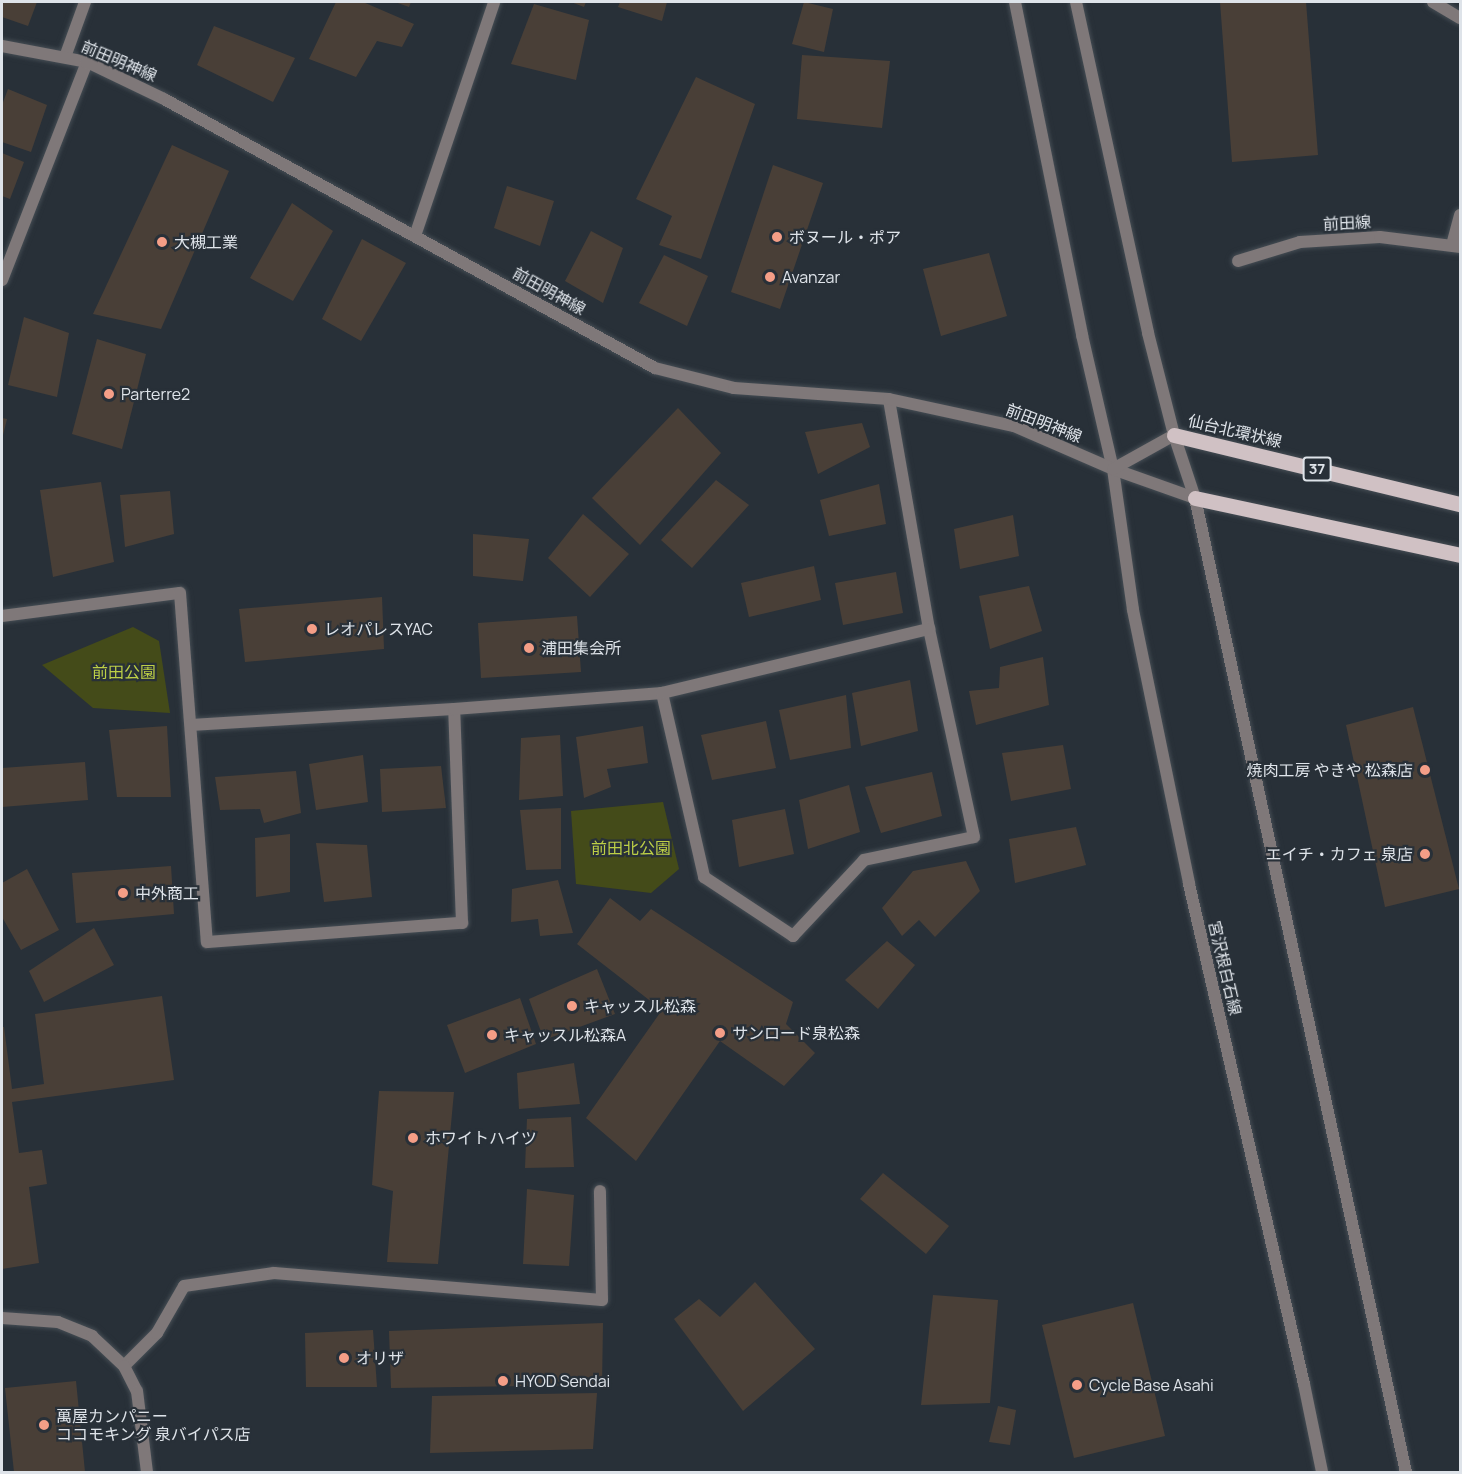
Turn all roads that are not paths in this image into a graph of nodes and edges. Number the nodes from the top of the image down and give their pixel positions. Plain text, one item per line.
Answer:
1 (85, 2) edge
2 (494, 2) edge
3 (1015, 2) edge
4 (1076, 2) edge
5 (1433, 2) edge
6 (1461, 18) edge
7 (2, 46) edge
8 (65, 57) junction
9 (87, 62) junction
10 (1461, 215) edge
11 (415, 236) junction
12 (1456, 246) edge
13 (1238, 261) dead end
14 (2, 280) edge
15 (889, 399) junction
16 (1174, 435) junction
17 (1113, 469) junction
18 (1195, 498) junction
19 (1461, 504) edge
20 (1461, 555) edge
21 (2, 616) edge
22 (929, 629) junction
23 (662, 693) junction
24 (454, 710) junction
25 (191, 725) junction
26 (600, 1191) dead end
27 (2, 1318) edge
28 (124, 1365) junction
29 (147, 1473) edge
30 (1322, 1473) edge
31 (1406, 1473) edge

1 - 8 street
2 - 11 street
3 - 17 street, 宮沢根白石線
4 - 16 street
5 - 6 street
7 - 8 street, 前田明神線
8 - 9 street, 前田明神線
9 - 11 street, 前田明神線
9 - 14 street
10 - 12 street
11 - 15 street, 前田明神線
12 - 13 street, 前田線
15 - 17 street, 前田明神線
15 - 22 street
16 - 17 street, 仙台北環状線
16 - 18 street
16 - 19 main road, 仙台北環状線 / 37
17 - 18 street, 前田明神線
17 - 30 street, 宮沢根白石線
18 - 20 main road
18 - 31 street
21 - 25 street
22 - 23 street
22 - 23 street
23 - 24 street
24 - 25 street
24 - 25 street
26 - 28 street
27 - 28 street
28 - 29 street

